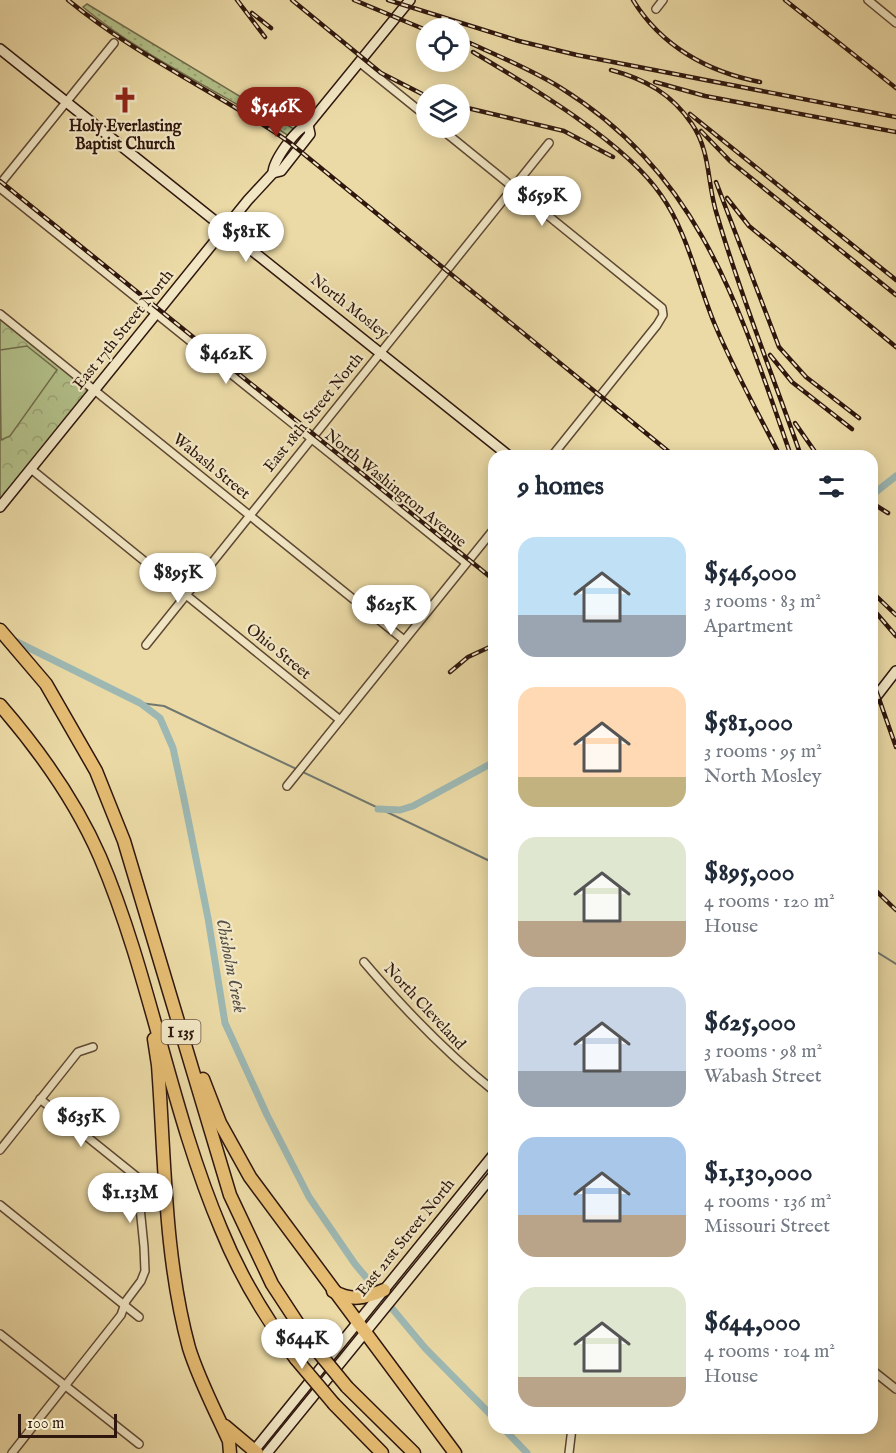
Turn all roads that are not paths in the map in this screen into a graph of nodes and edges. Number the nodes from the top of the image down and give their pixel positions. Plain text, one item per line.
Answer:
1 (410, 0) edge
2 (663, 0) edge
3 (868, 0) edge
4 (656, 9) dead end
5 (896, 23) edge
6 (114, 43) dead end
7 (0, 49) edge
8 (359, 62) junction
9 (66, 102) junction
10 (416, 108) edge
11 (452, 138) edge
12 (549, 143) dead end
13 (0, 186) edge
14 (513, 188) junction
15 (225, 229) junction
16 (157, 312) junction
17 (0, 314) edge
18 (381, 352) junction
19 (95, 390) junction
20 (311, 439) junction
21 (502, 450) edge
22 (557, 450) edge
23 (31, 469) junction
24 (0, 507) edge
25 (249, 515) junction
26 (488, 536) edge
27 (466, 563) junction
28 (186, 594) junction
29 (0, 630) edge
30 (404, 640) junction
31 (146, 645) dead end
32 (896, 671) edge
33 (878, 694) edge
34 (0, 705) edge
35 (340, 720) junction
36 (286, 786) dead end
37 (364, 962) dead end
38 (141, 973) junction
39 (171, 997) junction
40 (93, 1047) dead end
41 (488, 1086) edge
42 (40, 1099) junction
43 (0, 1150) edge
44 (488, 1161) edge
45 (488, 1181) edge
46 (0, 1205) edge
47 (388, 1286) joint
48 (332, 1290) junction
49 (366, 1303) junction
50 (124, 1306) junction
51 (139, 1317) dead end
52 (360, 1328) junction
53 (0, 1334) edge
54 (878, 1375) edge
55 (65, 1386) junction
56 (896, 1389) edge
57 (221, 1420) junction
58 (572, 1434) edge
59 (139, 1444) dead end
60 (254, 1452) edge
61 (12, 1453) edge
62 (230, 1453) edge
63 (267, 1453) edge
64 (382, 1453) edge
65 (414, 1453) edge
66 (455, 1453) edge
67 (570, 1453) edge

1 - 8 street, East 17th Street North
2 - 4 street
3 - 5 street
6 - 9 street
7 - 9 street, North Mosley
8 - 10 street
8 - 15 street, East 17th Street North
9 - 13 street
9 - 15 street, North Mosley
11 - 14 street
12 - 14 street, East 18th Street North
13 - 16 street, North Washington Avenue
14 - 18 street, East 18th Street North
14 - 22 street
15 - 16 street, East 17th Street North
15 - 18 street, North Mosley
16 - 19 street, East 17th Street North
16 - 20 street, North Washington Avenue
17 - 19 street, Wabash Street
18 - 20 street, East 18th Street North
18 - 21 street, North Mosley
19 - 23 street, East 17th Street North
19 - 25 street, Wabash Street
20 - 25 street, East 18th Street North
20 - 27 street, North Washington Avenue
23 - 24 street, East 17th Street North
23 - 28 street, Ohio Street
25 - 28 street, East 18th Street North
25 - 30 street, Wabash Street
26 - 27 street
27 - 30 street
28 - 31 street, East 18th Street North
28 - 35 street, Ohio Street
29 - 39 highway, I 135
30 - 35 street
32 - 33 street
34 - 38 highway, I 135
35 - 36 street
37 - 41 street, North Cleveland
38 - 57 highway
38 - 64 highway, I 135, bridge
39 - 48 highway
39 - 65 highway, I 135, bridge
40 - 42 street
42 - 43 street
42 - 50 street
44 - 47 street, East 21st Street North
45 - 52 street, East 21st Street North
46 - 50 street
47 - 49 highway
48 - 49 highway
48 - 52 highway
49 - 52 street, East 21st Street North
50 - 51 street
50 - 55 street
52 - 60 street, East 21st Street North
52 - 63 street, East 21st Street North
52 - 66 highway
53 - 55 street
54 - 56 street
55 - 59 street
55 - 61 street
57 - 60 highway
57 - 62 highway
58 - 67 street

